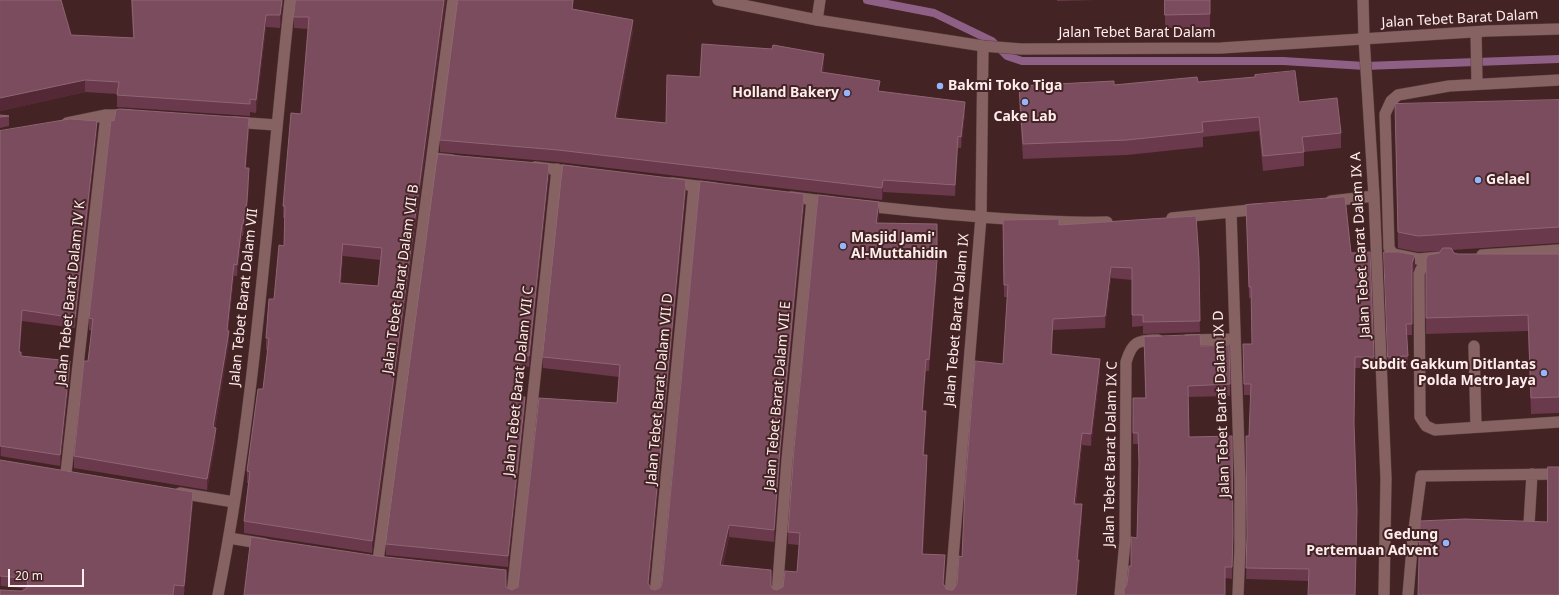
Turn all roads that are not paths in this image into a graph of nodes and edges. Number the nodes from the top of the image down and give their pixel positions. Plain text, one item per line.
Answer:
1 (290, 0) edge
2 (453, 0) edge
3 (718, 0) edge
4 (820, 0) edge
5 (1363, 0) edge
6 (818, 20) junction
7 (1559, 29) edge
8 (1476, 32) junction
9 (1364, 38) junction
10 (988, 47) junction
11 (1559, 80) edge
12 (1477, 84) junction
13 (106, 115) junction
14 (143, 116) edge
15 (220, 121) edge
16 (53, 125) edge
17 (276, 125) junction
18 (433, 158) junction
19 (464, 161) edge
20 (526, 166) edge
21 (557, 169) junction
22 (588, 173) edge
23 (664, 182) edge
24 (694, 186) junction
25 (726, 190) edge
26 (781, 196) edge
27 (1374, 196) junction
28 (812, 200) junction
29 (1319, 202) edge
30 (843, 203) edge
31 (858, 205) edge
32 (1271, 207) edge
33 (1231, 212) junction
34 (981, 217) junction
35 (1165, 219) edge
36 (1120, 221) edge
37 (1559, 250) edge
38 (1528, 263) edge
39 (1235, 340) junction
40 (1474, 346) dead end
41 (1559, 422) edge
42 (1476, 427) junction
43 (66, 473) edge
44 (1532, 474) junction
45 (1559, 474) edge
46 (167, 491) edge
47 (234, 502) junction
48 (1509, 534) edge
49 (1442, 536) edge
50 (1413, 537) junction
51 (229, 538) junction
52 (272, 545) edge
53 (378, 561) edge
54 (218, 595) edge
55 (512, 595) edge
56 (655, 595) edge
57 (777, 595) edge
58 (950, 595) edge
59 (1120, 595) edge
60 (1238, 595) edge
61 (1384, 595) edge
62 (1408, 595) edge

1 - 17 street, Jalan Tebet Barat Dalam VII
2 - 18 street, Jalan Tebet Barat Dalam VII B
3 - 6 street, Jalan Tebet Barat Dalam
4 - 6 street
5 - 9 street, Jalan Tebet Barat Dalam IX A
6 - 10 street, Jalan Tebet Barat Dalam
7 - 8 street, Jalan Tebet Barat Dalam
8 - 9 street, Jalan Tebet Barat Dalam
8 - 12 street
9 - 10 street, Jalan Tebet Barat Dalam
9 - 27 street, Jalan Tebet Barat Dalam IX A
10 - 34 street, Jalan Tebet Barat Dalam IX
11 - 12 street
12 - 42 street
13 - 14 street
13 - 16 street
13 - 43 street, Jalan Tebet Barat Dalam IV K
15 - 17 street
17 - 47 street, Jalan Tebet Barat Dalam VII
18 - 19 street
18 - 53 street, Jalan Tebet Barat Dalam VII B
20 - 21 street
21 - 22 street
21 - 55 street, Jalan Tebet Barat Dalam VII C
23 - 24 street
24 - 25 street
24 - 56 street, Jalan Tebet Barat Dalam VII D
26 - 28 street
27 - 29 street
27 - 61 street, Jalan Tebet Barat Dalam IX A
28 - 30 street
28 - 57 street, Jalan Tebet Barat Dalam VII E
31 - 34 street
32 - 33 street
33 - 35 street
33 - 39 street, Jalan Tebet Barat Dalam IX D
34 - 36 street
34 - 58 street, Jalan Tebet Barat Dalam IX
37 - 38 street
39 - 59 street, Jalan Tebet Barat Dalam IX C
39 - 60 street, Jalan Tebet Barat Dalam IX D
40 - 42 street
41 - 42 street
44 - 45 street
44 - 48 street
44 - 50 street
46 - 47 street
47 - 51 street, Jalan Tebet Barat Dalam VII
49 - 50 street
50 - 62 street
51 - 52 street
51 - 54 street, Jalan Tebet Barat Dalam VII

